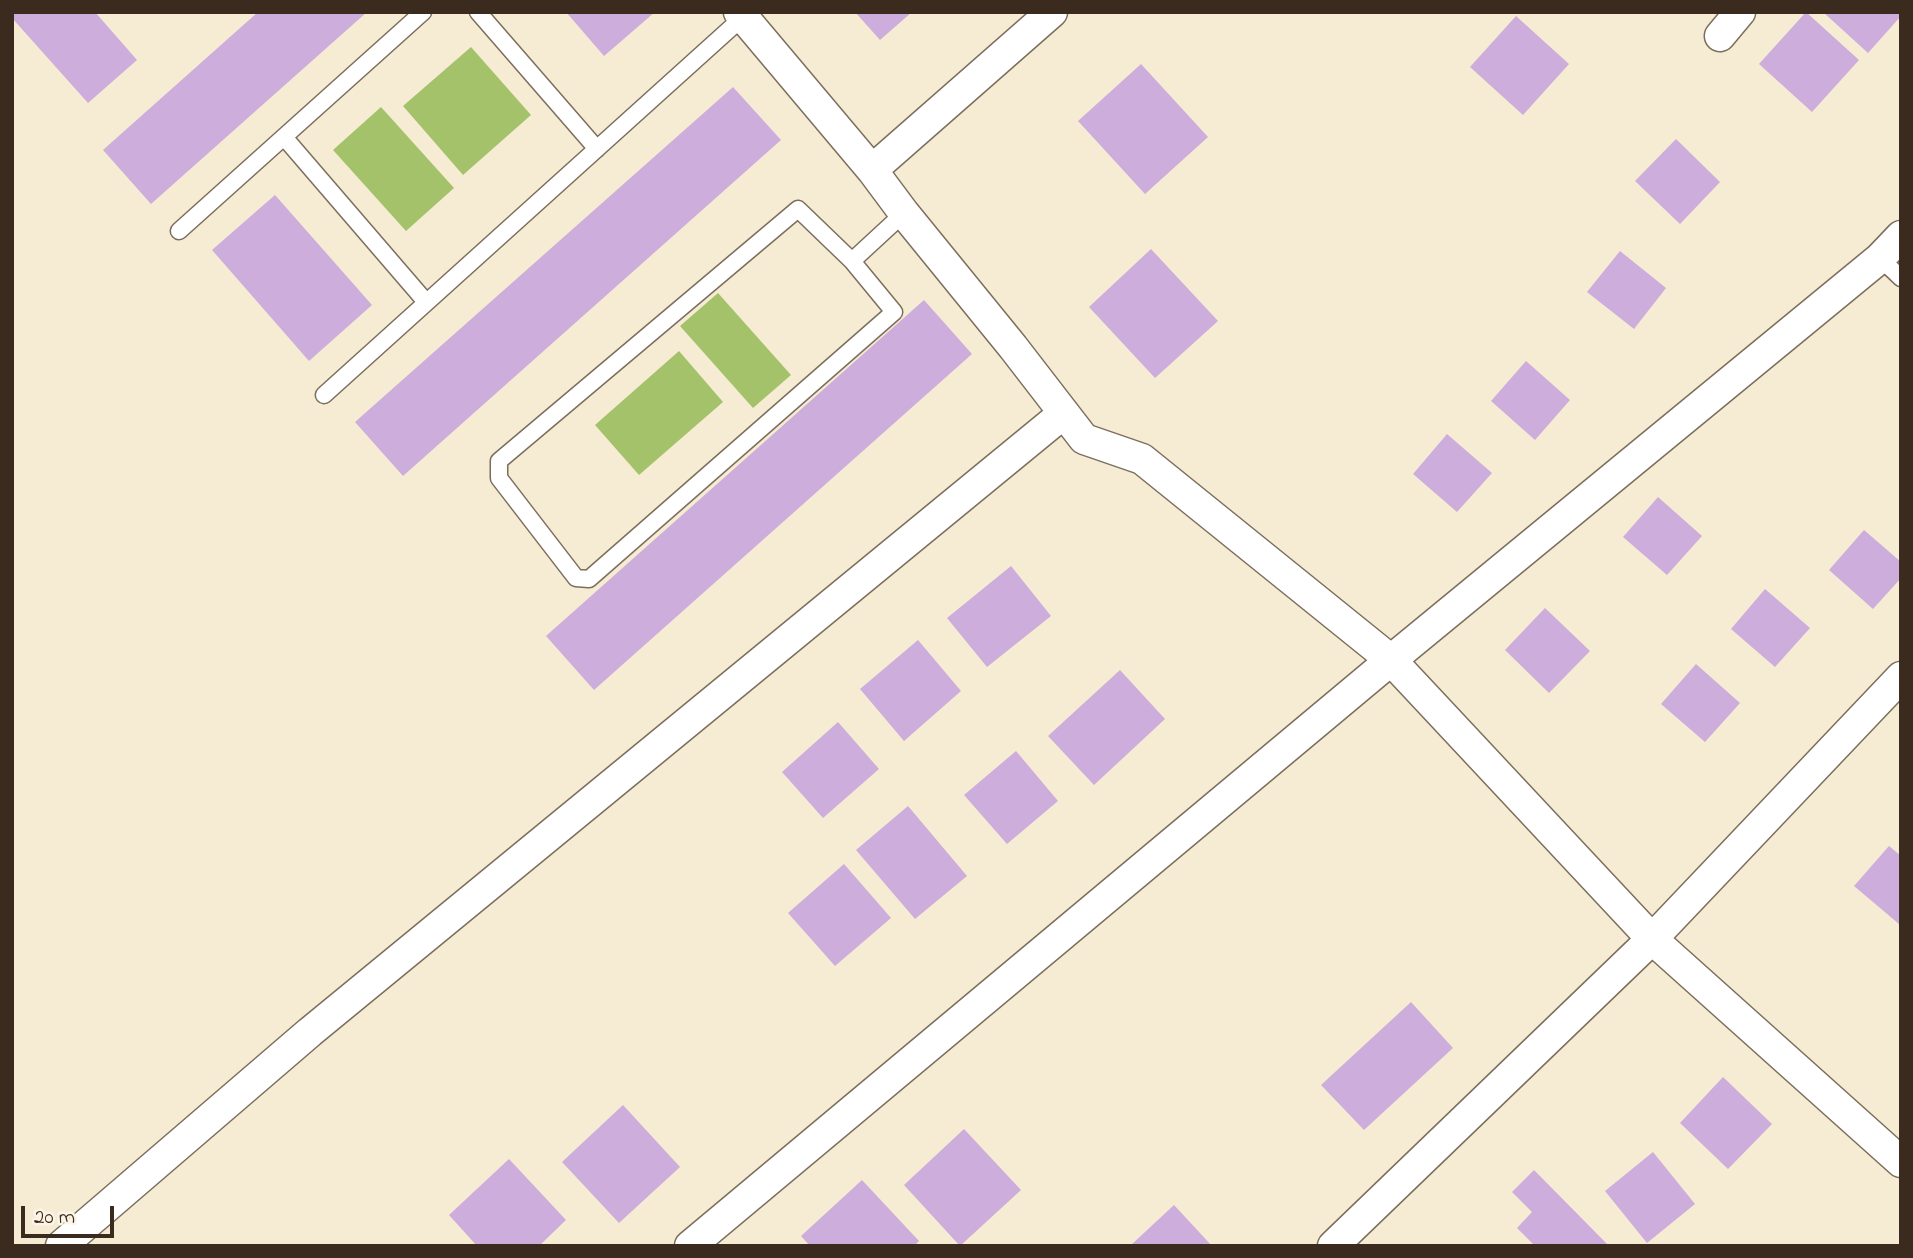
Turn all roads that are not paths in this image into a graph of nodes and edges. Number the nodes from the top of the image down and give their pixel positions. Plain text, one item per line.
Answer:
1 (423, 12) edge
2 (478, 12) edge
3 (1052, 12) edge
4 (1740, 12) edge
5 (741, 15) edge
6 (1720, 36) dead end
7 (284, 136) junction
8 (597, 149) junction
9 (872, 170) junction
10 (904, 213) junction
11 (179, 231) dead end
12 (1901, 236) edge
13 (852, 261) junction
14 (1890, 268) edge
15 (426, 302) junction
16 (324, 395) dead end
17 (1064, 412) junction
18 (1391, 660) junction
19 (1901, 677) edge
20 (1652, 939) junction
21 (1901, 1162) edge
22 (61, 1246) edge
23 (691, 1246) edge
24 (1333, 1246) edge

1 - 7 lane
2 - 8 lane
3 - 9 street
4 - 6 street
5 - 8 lane
5 - 9 street
7 - 11 lane
7 - 15 lane
8 - 15 lane
9 - 10 street
10 - 13 lane
10 - 17 street
12 - 14 street
13 - 13 lane
14 - 18 street
15 - 16 lane
17 - 18 street
17 - 22 street
18 - 20 street
18 - 23 street
19 - 20 street
20 - 21 street
20 - 24 street

